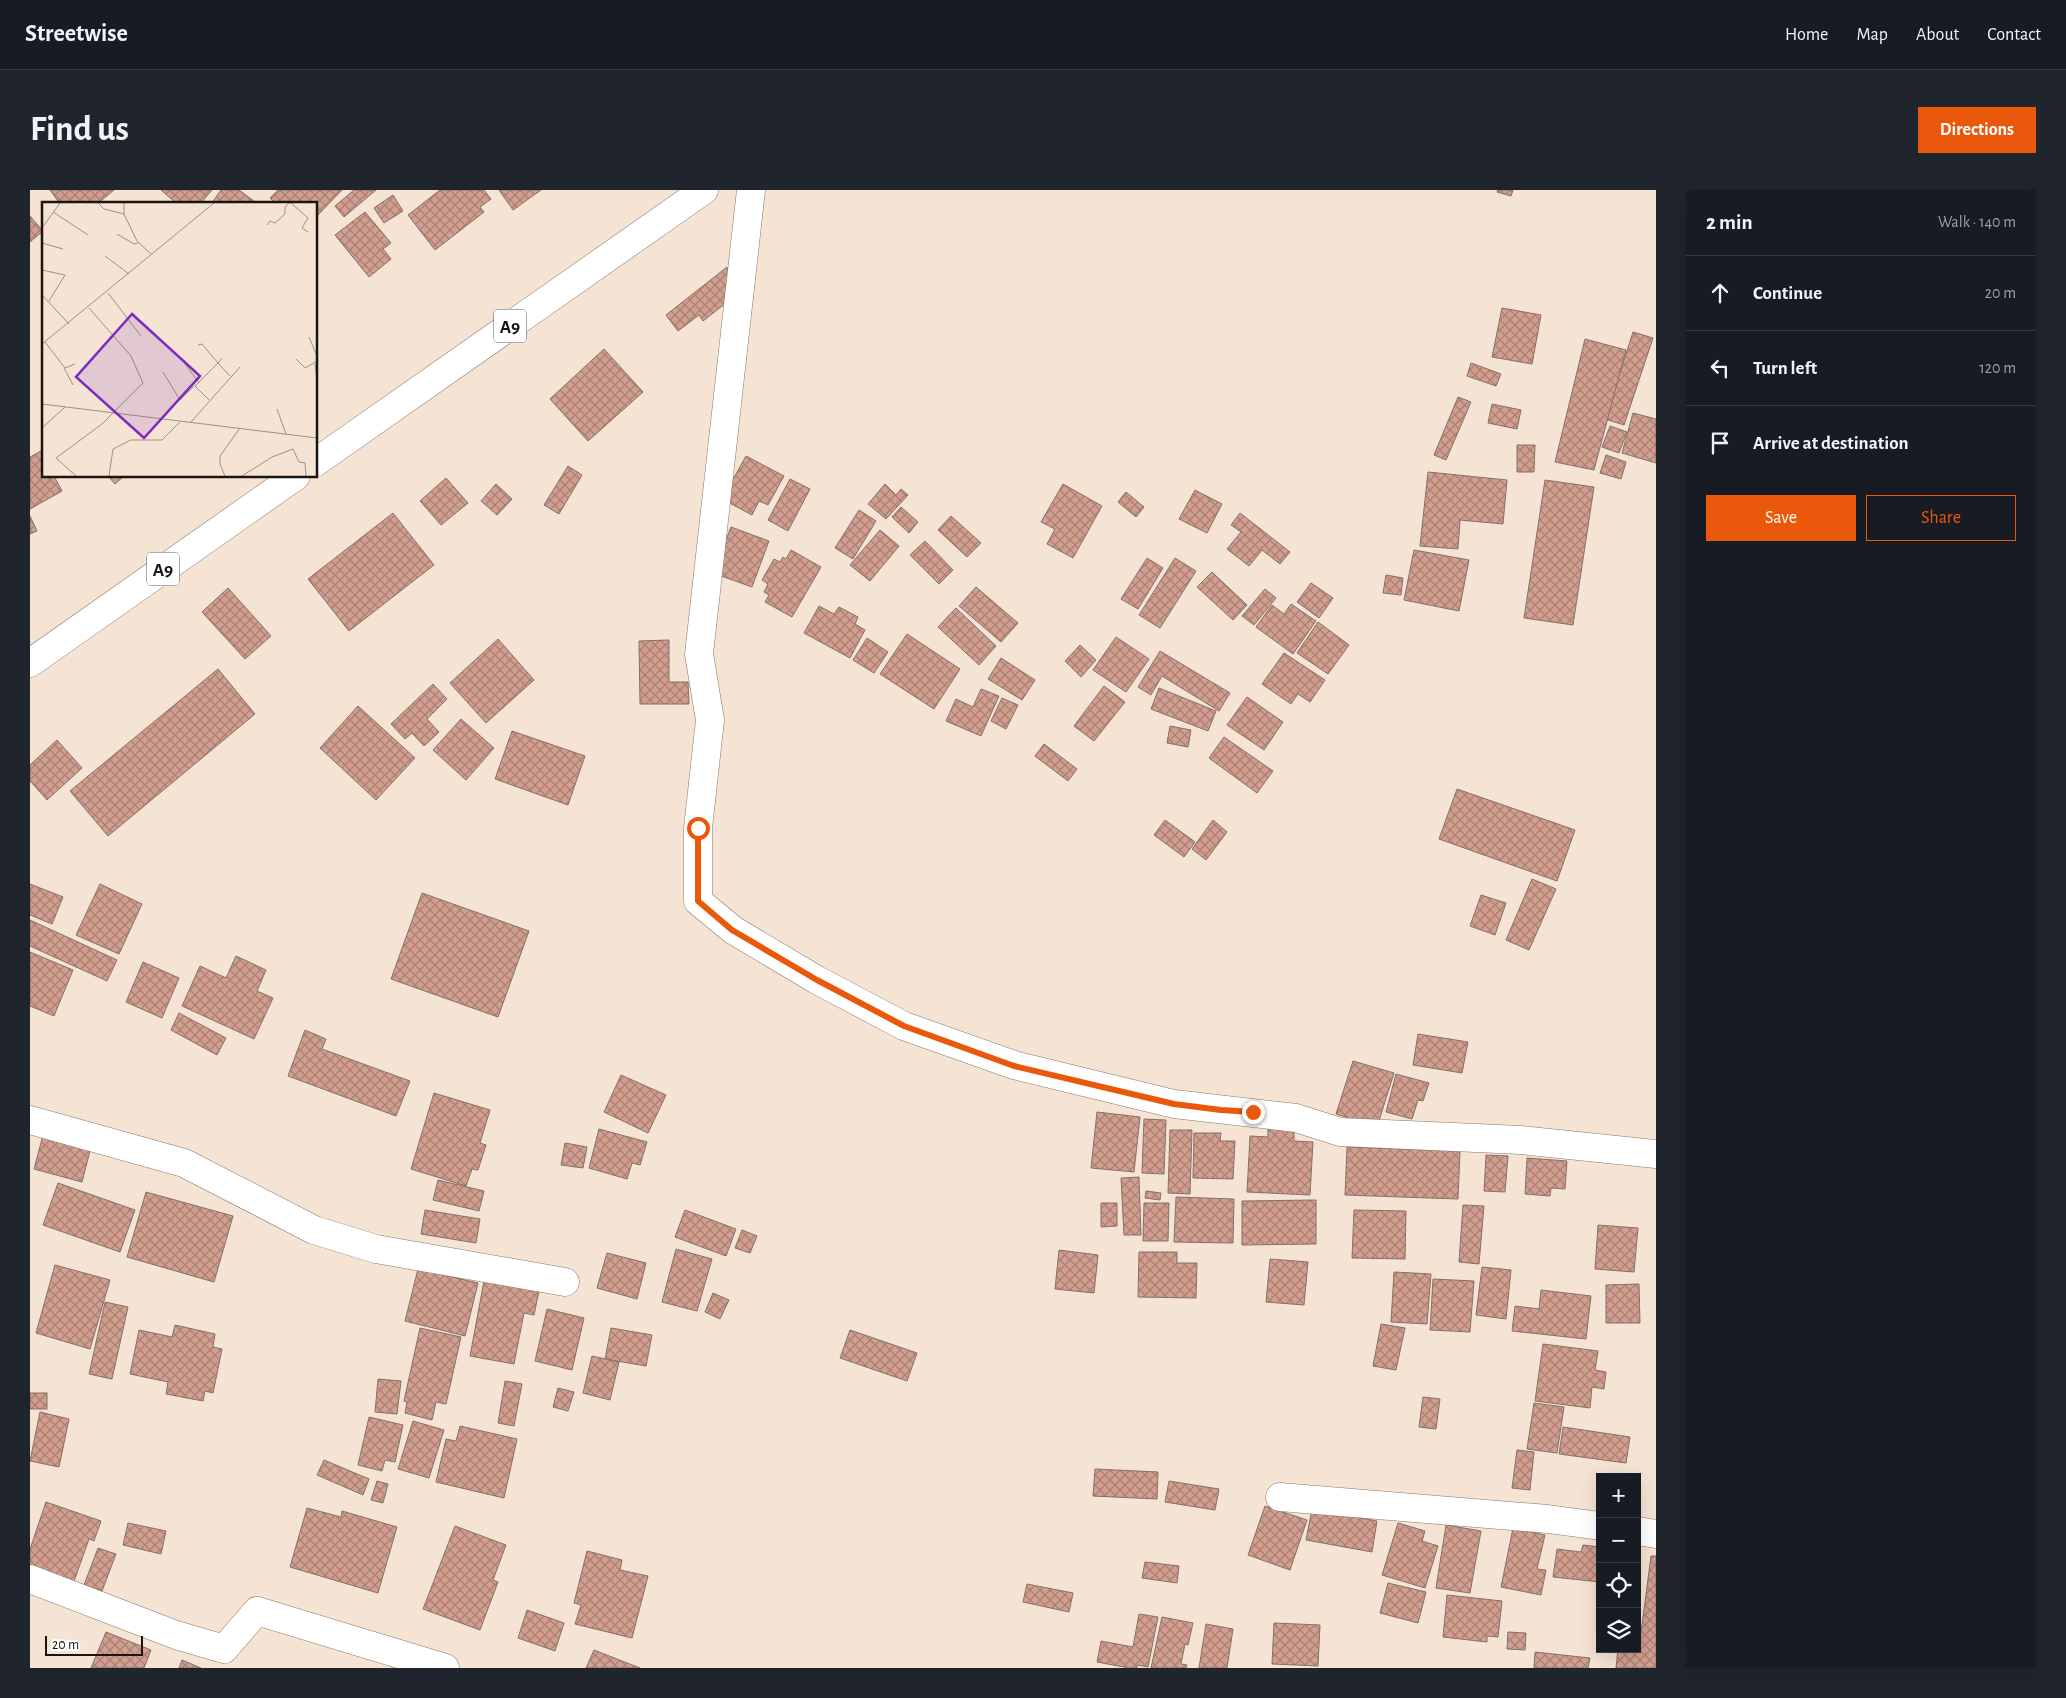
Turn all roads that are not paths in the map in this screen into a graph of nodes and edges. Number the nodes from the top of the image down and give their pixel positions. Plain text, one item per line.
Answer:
1 (704, 190) edge
2 (752, 190) edge
3 (318, 461) edge
4 (293, 478) edge
5 (30, 663) edge
6 (30, 1120) edge
7 (1656, 1154) edge
8 (565, 1282) dead end
9 (1280, 1497) dead end
10 (1596, 1525) edge
11 (1641, 1532) edge
12 (1656, 1534) edge
13 (30, 1579) edge
14 (445, 1668) edge

1 - 3 street, A9
2 - 7 street
4 - 5 street, A9
6 - 8 street
9 - 10 street
11 - 12 street
13 - 14 street

